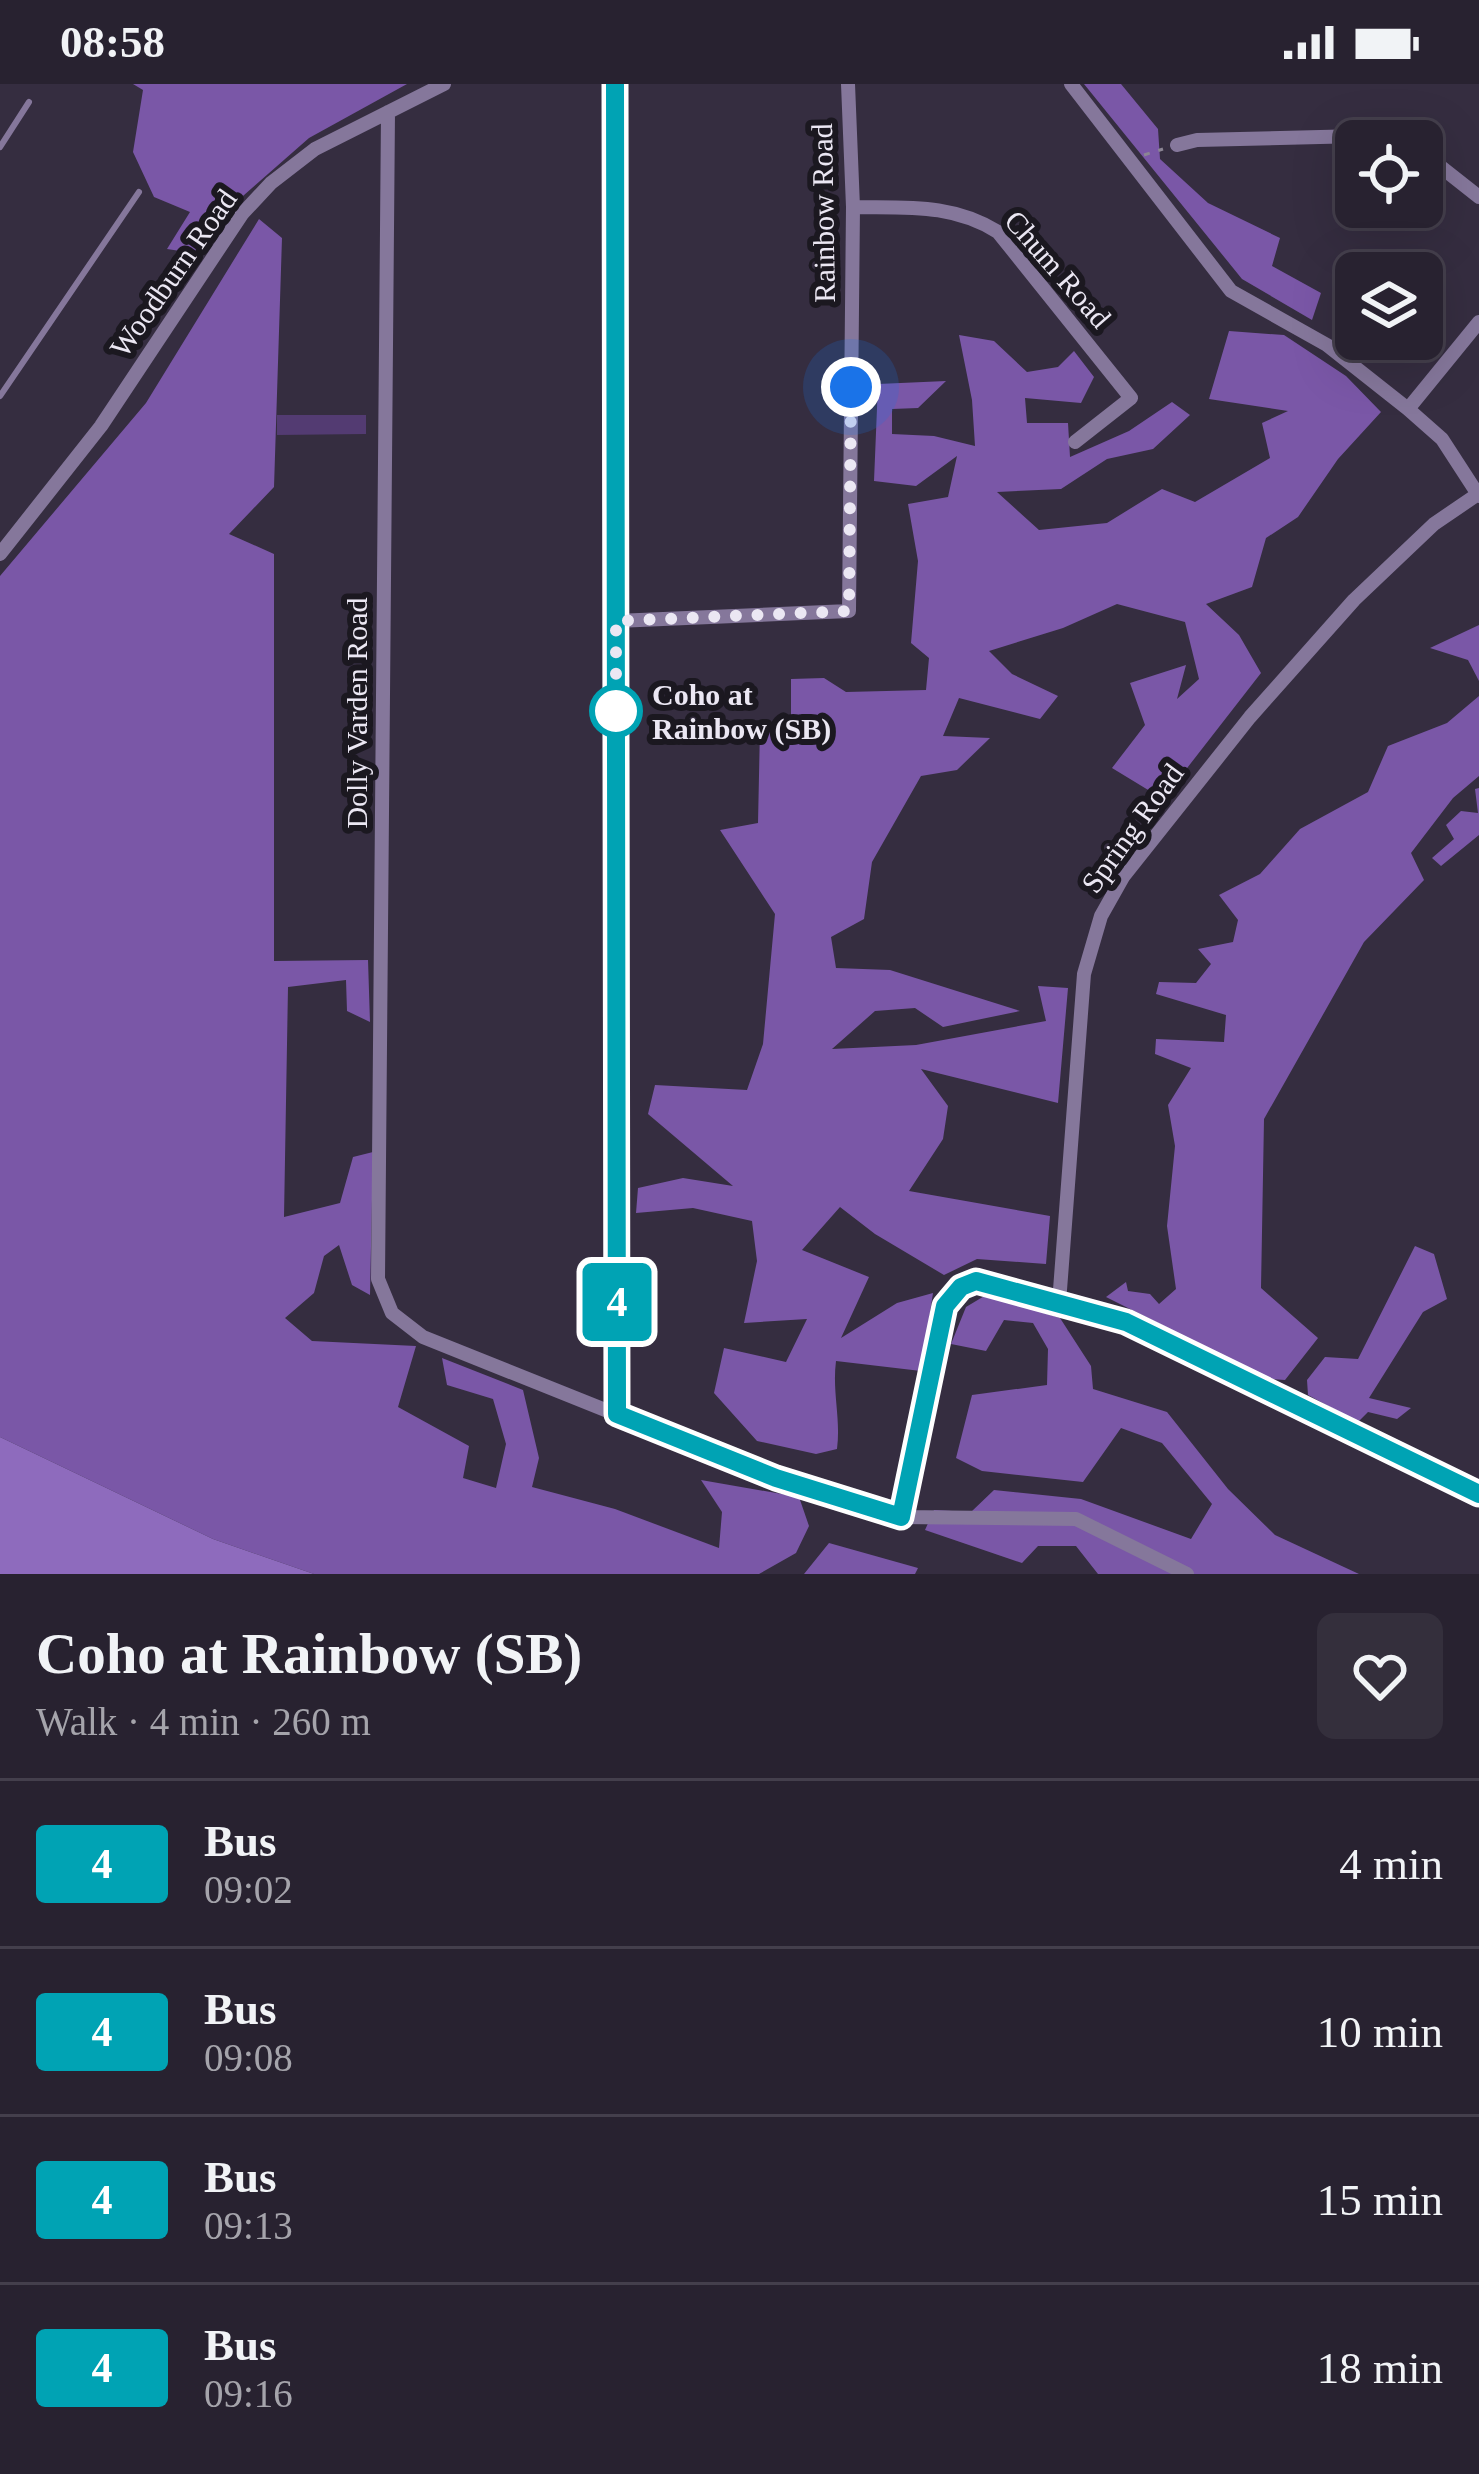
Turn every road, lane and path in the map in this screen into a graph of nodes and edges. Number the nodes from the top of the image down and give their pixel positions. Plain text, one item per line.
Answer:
1 (444, 84) edge
2 (615, 84) edge
3 (848, 84) edge
4 (1071, 84) edge
5 (29, 102) dead end
6 (388, 112) junction
7 (1335, 137) edge
8 (1177, 145) joint
9 (0, 147) edge
10 (1130, 159) junction
11 (1443, 169) edge
12 (139, 192) dead end
13 (1479, 197) edge
14 (853, 207) junction
15 (1479, 322) edge
16 (0, 396) edge
17 (1408, 409) junction
18 (1075, 442) dead end
19 (1478, 495) edge
20 (0, 554) edge
21 (616, 621) junction
22 (1059, 1304) junction
23 (617, 1414) junction
24 (1479, 1494) edge
25 (901, 1517) junction
26 (1187, 1574) edge

1 - 6 street, Woodburn Road
2 - 21 street
3 - 14 street, Rainbow Road
4 - 10 street
5 - 9 lane
6 - 20 street, Woodburn Road
6 - 23 street, Dolly Varden Road
7 - 8 street
8 - 10 path
10 - 17 street
11 - 13 street
12 - 16 lane
14 - 18 street, Chum Road
14 - 21 street, Rainbow Road
15 - 17 street
17 - 19 street
19 - 22 street, Spring Road
21 - 23 street
22 - 24 street
22 - 25 street
23 - 25 street
25 - 26 street

